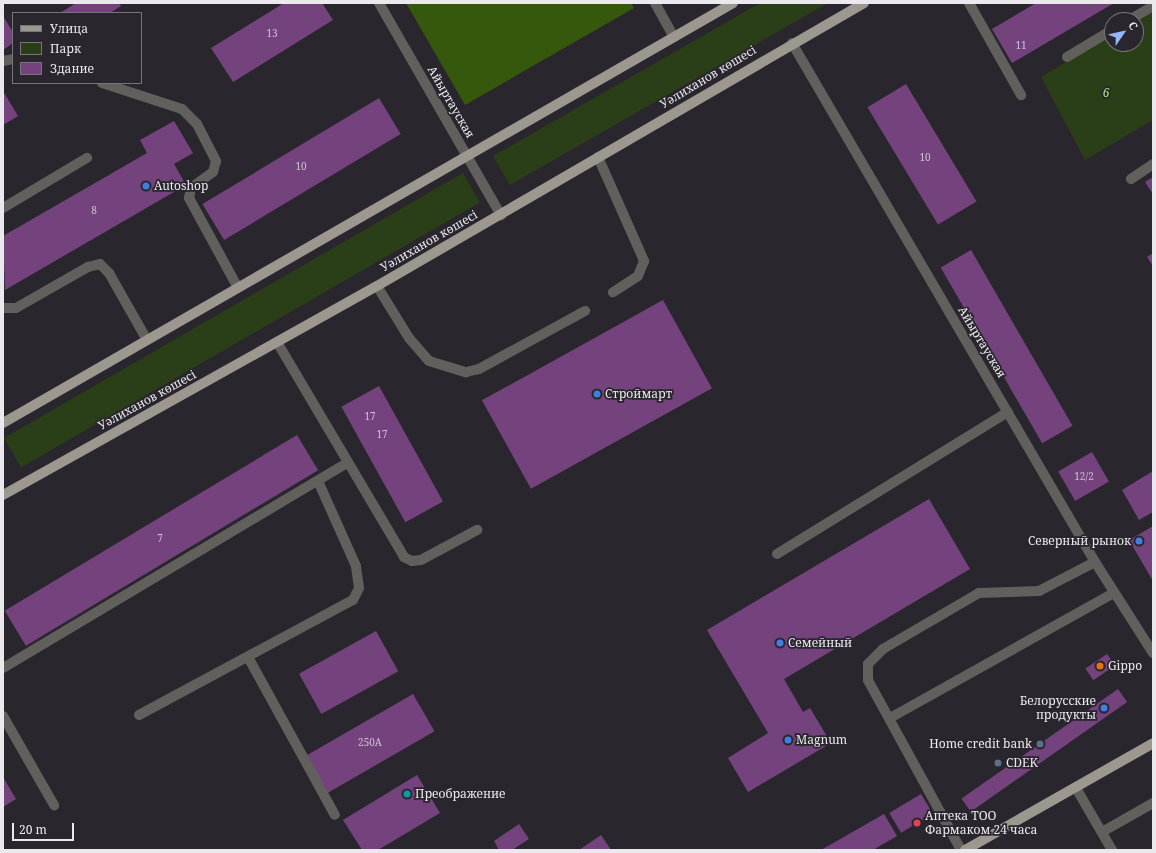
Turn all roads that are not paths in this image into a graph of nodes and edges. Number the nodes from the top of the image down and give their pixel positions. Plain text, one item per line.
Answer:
1 (379, 3) edge
2 (655, 3) edge
3 (733, 3) edge
4 (864, 3) edge
5 (969, 3) edge
6 (1153, 6) edge
7 (1143, 12) edge
8 (1104, 35) edge
9 (674, 37) junction
10 (792, 42) junction
11 (1067, 57) dead end
12 (105, 84) edge
13 (1021, 95) dead end
14 (468, 156) junction
15 (598, 157) junction
16 (87, 158) dead end
17 (1153, 164) edge
18 (1131, 179) dead end
19 (3, 208) edge
20 (501, 215) junction
21 (377, 286) junction
22 (238, 288) junction
23 (613, 292) dead end
24 (3, 308) edge
25 (585, 311) dead end
26 (147, 340) junction
27 (277, 342) junction
28 (1008, 412) junction
29 (3, 423) edge
30 (347, 463) junction
31 (318, 481) junction
32 (3, 495) edge
33 (477, 530) dead end
34 (777, 554) dead end
35 (1095, 562) junction
36 (1114, 593) junction
37 (1153, 653) edge
38 (248, 657) junction
39 (3, 668) edge
40 (139, 715) dead end
41 (3, 716) edge
42 (890, 718) junction
43 (1153, 742) edge
44 (1076, 788) junction
45 (1153, 803) edge
46 (54, 806) dead end
47 (335, 815) dead end
48 (1102, 832) junction
49 (961, 850) edge
50 (965, 850) edge
51 (1112, 850) edge

1 - 14 street, Айыртауская
2 - 9 street
3 - 9 main road
4 - 10 main road, Уәлиханов көшесі
5 - 13 street
6 - 7 street
8 - 11 street
9 - 14 main road
10 - 15 main road, Уәлиханов көшесі
10 - 28 street, Айыртауская
12 - 22 street
14 - 20 street, Айыртауская
14 - 22 main road
15 - 20 main road, Уәлиханов көшесі
15 - 23 street
16 - 19 street
17 - 18 street
20 - 21 main road, Уәлиханов көшесі
21 - 25 street
21 - 27 main road, Уәлиханов көшесі
22 - 26 main road
24 - 26 street
26 - 29 main road
27 - 30 street
27 - 32 main road, Уәлиханов көшесі
28 - 34 street
28 - 35 street, Айыртауская
30 - 31 street
30 - 33 street
31 - 38 street
31 - 39 street
35 - 36 street, Айыртауская
35 - 42 street
36 - 37 street, Айыртауская
36 - 42 street
38 - 40 street
38 - 47 street
41 - 46 street
42 - 49 street
43 - 44 main road
44 - 48 street
44 - 50 main road
45 - 48 street
48 - 51 street

